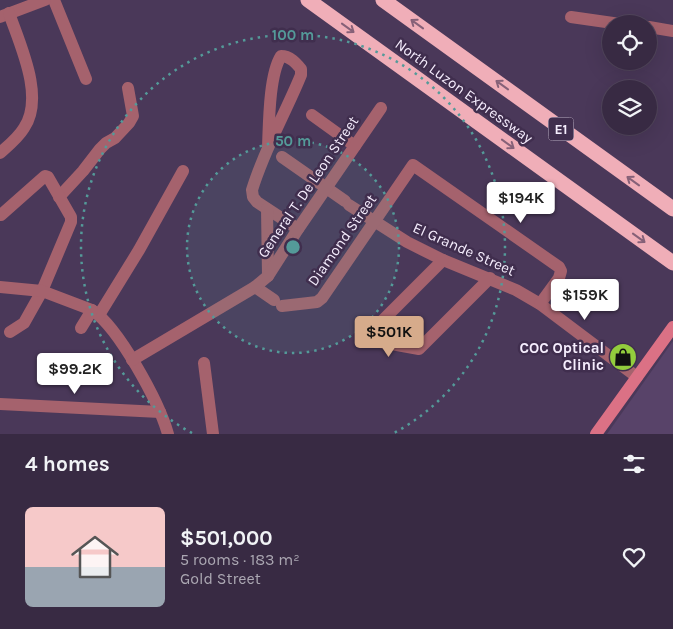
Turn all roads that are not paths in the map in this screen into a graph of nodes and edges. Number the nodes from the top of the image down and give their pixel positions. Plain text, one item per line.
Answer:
1 (45, 0) edge
2 (54, 0) edge
3 (308, 0) edge
4 (383, 0) edge
5 (5, 15) edge
6 (572, 17) dead end
7 (602, 21) edge
8 (657, 28) edge
9 (673, 30) edge
10 (86, 79) dead end
11 (128, 88) dead end
12 (381, 108) dead end
13 (312, 115) dead end
14 (355, 146) junction
15 (268, 147) junction
16 (0, 154) edge
17 (282, 157) dead end
18 (183, 171) dead end
19 (326, 188) junction
20 (59, 196) junction
21 (267, 209) junction
22 (673, 210) edge
23 (1, 215) edge
24 (374, 221) junction
25 (298, 229) junction
26 (442, 260) junction
27 (673, 263) edge
28 (268, 276) junction
29 (490, 278) junction
30 (0, 287) edge
31 (255, 287) junction
32 (42, 291) junction
33 (540, 304) junction
34 (96, 312) junction
35 (673, 327) edge
36 (81, 328) dead end
37 (10, 332) dead end
38 (132, 360) junction
39 (204, 364) dead end
40 (637, 377) junction
41 (0, 404) edge
42 (160, 412) junction
43 (168, 434) edge
44 (213, 434) edge
45 (596, 434) edge

1 - 5 street
2 - 10 street
3 -> 27 highway, North Luzon Expressway
22 -> 4 highway, North Luzon Expressway / E1
5 - 16 street
6 - 7 street
8 - 9 street
11 - 20 street
12 - 14 street, General T. De Leon Street
13 - 14 street
14 - 19 street, General T. De Leon Street
15 - 15 street
15 - 21 street
17 - 19 street, El Grande Street
18 - 34 street
19 - 24 street, El Grande Street
19 - 25 street, General T. De Leon Street
20 - 23 street
20 - 32 street
21 - 25 street
21 - 28 street
24 - 26 street, El Grande Street
24 - 31 street, Diamond Street
24 - 33 street, Diamond Street
25 - 28 street, General T. De Leon Street
26 - 29 street, El Grande Street
26 - 29 street
28 - 31 street, General T. De Leon Street
29 - 33 street, El Grande Street
30 - 32 street
31 - 38 street, General T. De Leon Street
32 - 34 street
32 - 37 street
33 - 40 street, El Grande Street
34 - 36 street
34 - 38 street
35 - 40 main road
38 - 42 street
39 - 44 street
40 - 45 main road
41 - 42 street
42 - 43 street

